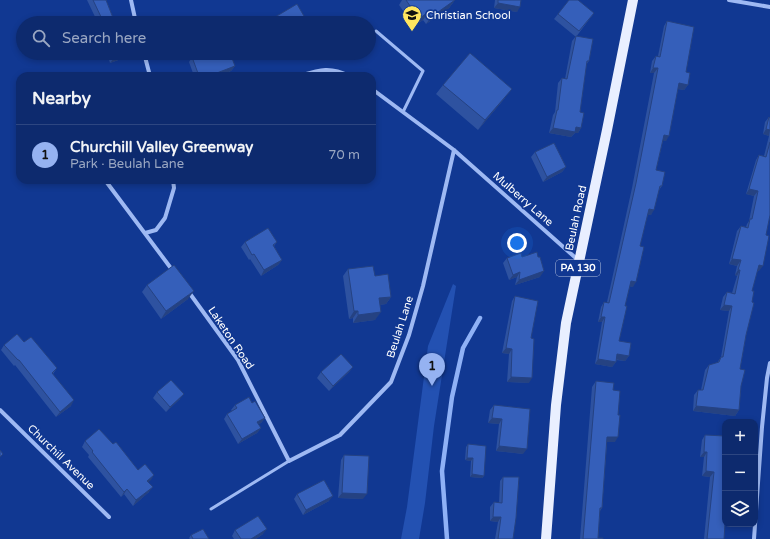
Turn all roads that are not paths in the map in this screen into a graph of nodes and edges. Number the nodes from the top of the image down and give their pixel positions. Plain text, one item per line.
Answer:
1 (131, 0) edge
2 (633, 0) edge
3 (729, 0) edge
4 (770, 7) edge
5 (134, 16) edge
6 (376, 31) dead end
7 (146, 60) edge
8 (149, 72) edge
9 (312, 72) edge
10 (340, 72) edge
11 (376, 91) edge
12 (403, 112) junction
13 (454, 150) junction
14 (108, 184) edge
15 (173, 184) edge
16 (145, 233) junction
17 (580, 261) junction
18 (177, 276) edge
19 (186, 289) edge
20 (770, 363) edge
21 (0, 410) edge
22 (289, 461) junction
23 (211, 509) dead end
24 (109, 517) dead end
25 (546, 539) edge
26 (754, 539) edge

1 - 5 street
2 - 17 main road, Beulah Road / PA 130
3 - 4 street
6 - 12 lane
7 - 8 street
9 - 10 street
11 - 12 street
12 - 13 street
13 - 17 street, Mulberry Lane
13 - 22 street, Beulah Lane
14 - 16 street
15 - 16 street
16 - 18 street
17 - 25 main road, Beulah Road / PA 130
19 - 22 street, Laketon Road
20 - 26 street
21 - 24 street, Churchill Avenue
22 - 23 lane

